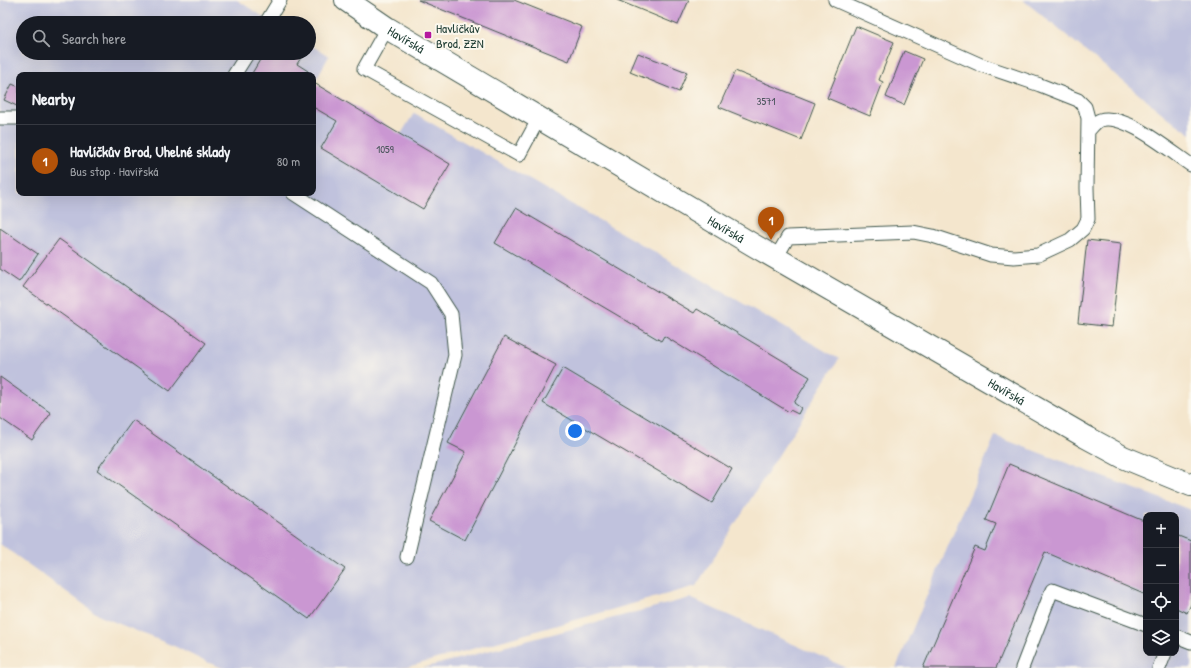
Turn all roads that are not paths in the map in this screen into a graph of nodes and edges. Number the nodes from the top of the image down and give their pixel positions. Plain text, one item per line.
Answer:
1 (280, 0) edge
2 (346, 0) edge
3 (835, 0) edge
4 (270, 16) edge
5 (387, 28) junction
6 (244, 60) edge
7 (236, 72) edge
8 (0, 118) edge
9 (16, 118) edge
10 (539, 118) junction
11 (1088, 131) junction
12 (1191, 165) edge
13 (298, 196) edge
14 (776, 258) junction
15 (1186, 482) edge
16 (407, 557) dead end
17 (1143, 623) edge
18 (1179, 637) edge
19 (1191, 642) edge
20 (1164, 656) edge
21 (1022, 668) edge
22 (1159, 668) edge

1 - 4 lane
2 - 5 street, Havířská
3 - 11 lane
5 - 10 street, Havířská
5 - 10 lane
6 - 7 lane
8 - 9 lane
10 - 14 street, Havířská
11 - 12 lane
11 - 14 lane
13 - 16 lane
14 - 15 street, Havířská
17 - 21 lane
18 - 19 lane
20 - 22 lane

